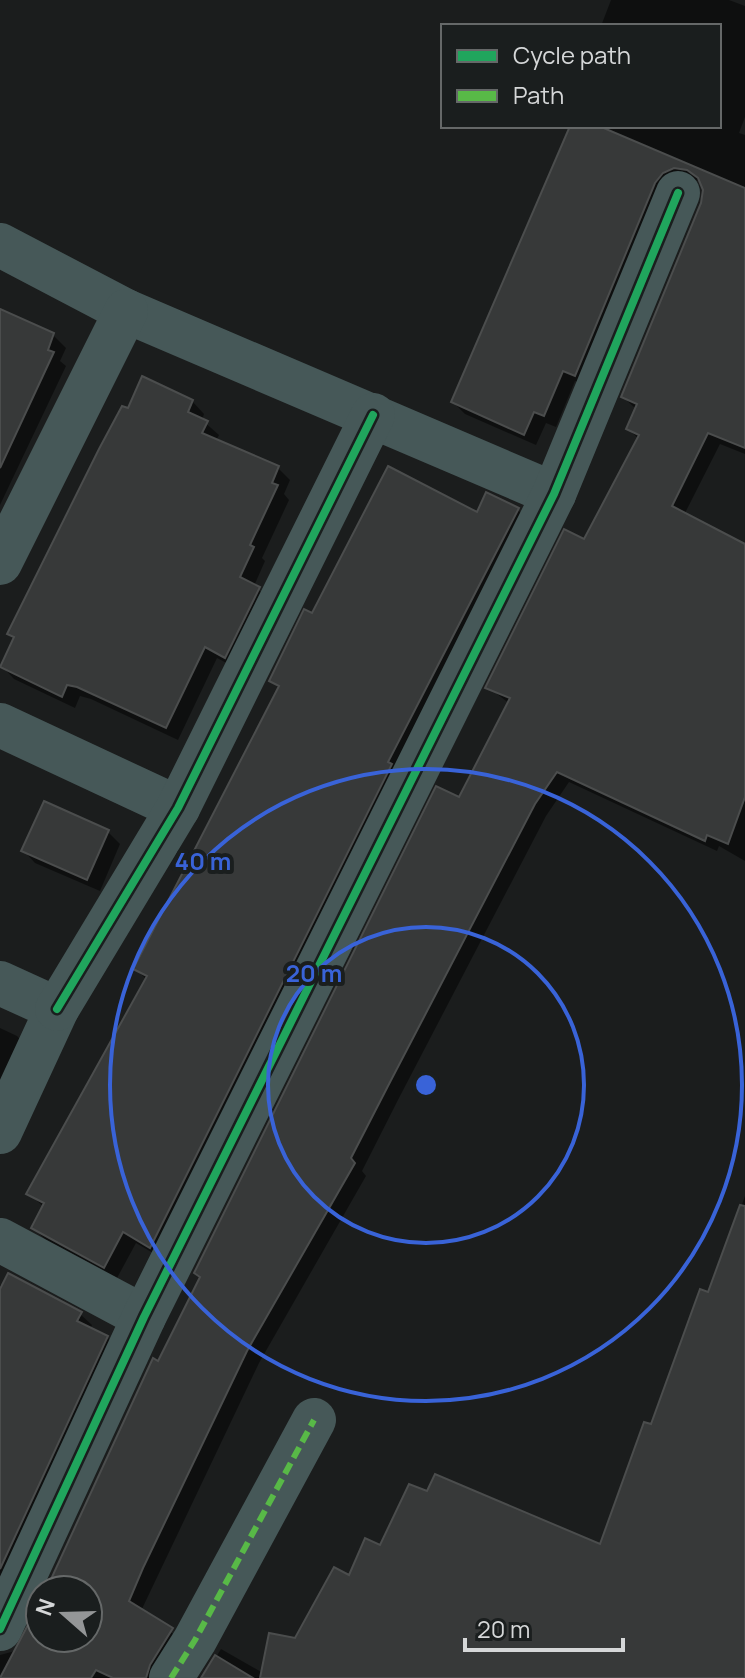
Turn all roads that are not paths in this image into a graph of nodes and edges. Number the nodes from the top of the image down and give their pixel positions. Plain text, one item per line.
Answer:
1 (678, 193) dead end
2 (0, 245) edge
3 (126, 311) junction
4 (373, 415) junction
5 (554, 494) junction
6 (0, 563) edge
7 (0, 725) edge
8 (178, 808) junction
9 (0, 983) edge
10 (57, 1009) junction
11 (0, 1132) edge
12 (0, 1240) edge
13 (144, 1317) junction
14 (314, 1420) dead end
15 (0, 1629) edge
16 (171, 1678) edge

1 - 5 street
2 - 3 street
3 - 4 street
3 - 6 street
4 - 5 street
4 - 8 street
5 - 13 street
7 - 8 street
8 - 10 street
9 - 10 street
10 - 11 street
12 - 13 street
13 - 15 street
14 - 16 street

